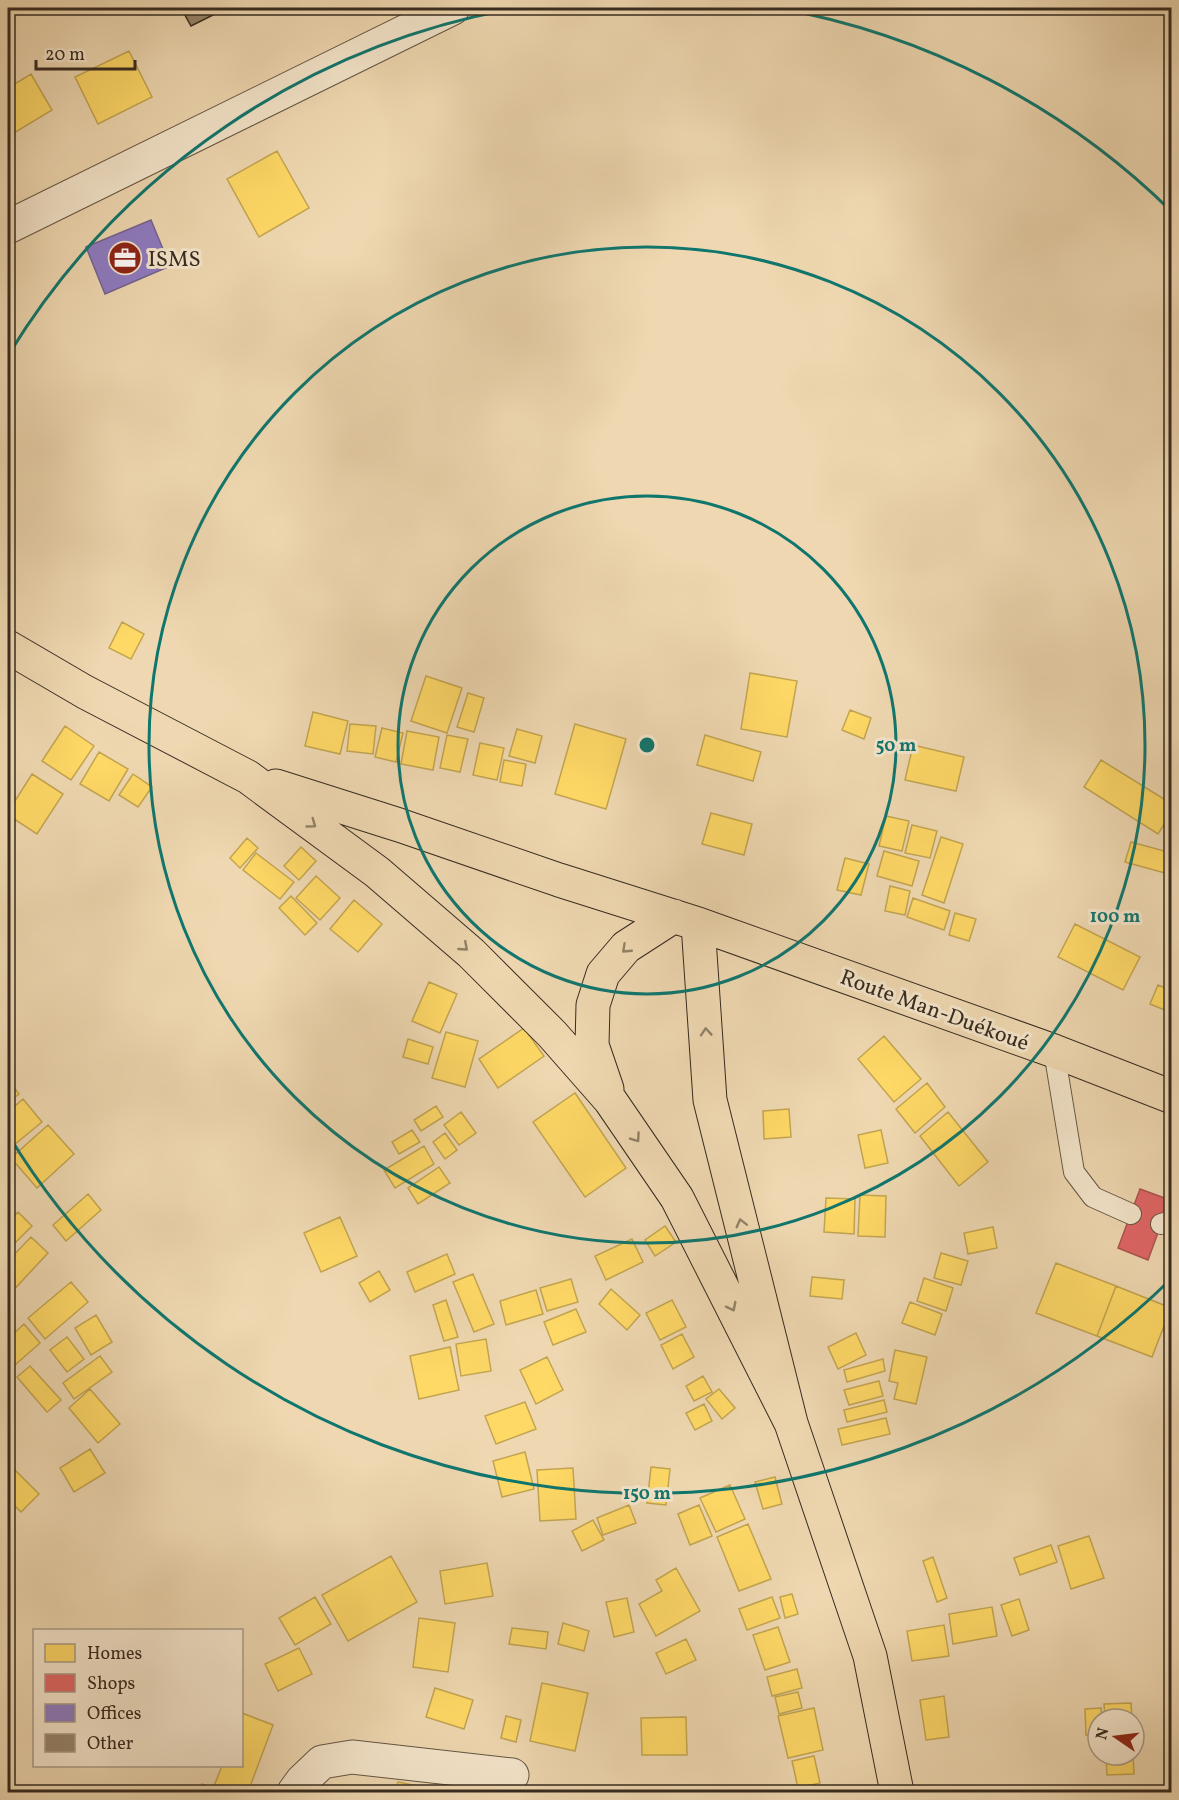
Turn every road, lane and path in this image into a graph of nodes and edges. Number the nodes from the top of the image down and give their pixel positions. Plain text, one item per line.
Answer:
1 (453, 8) edge
2 (8, 227) edge
3 (8, 647) edge
4 (248, 777) junction
5 (686, 920) junction
6 (1054, 1051) junction
7 (1172, 1097) edge
8 (610, 1100) junction
9 (1131, 1214) dead end
10 (791, 1423) junction
11 (512, 1775) dead end
12 (294, 1792) edge
13 (897, 1792) edge

1 - 2 street
3 - 4 main road
4 - 5 main road, Route Man-Duékoué
4 -> 8 main road
5 - 6 main road, Route Man-Duékoué
5 -> 8 main road
10 -> 5 main road
6 - 7 main road, Route Man-Duékoué
6 - 9 lane
8 -> 10 main road
10 - 13 main road
11 - 12 street

